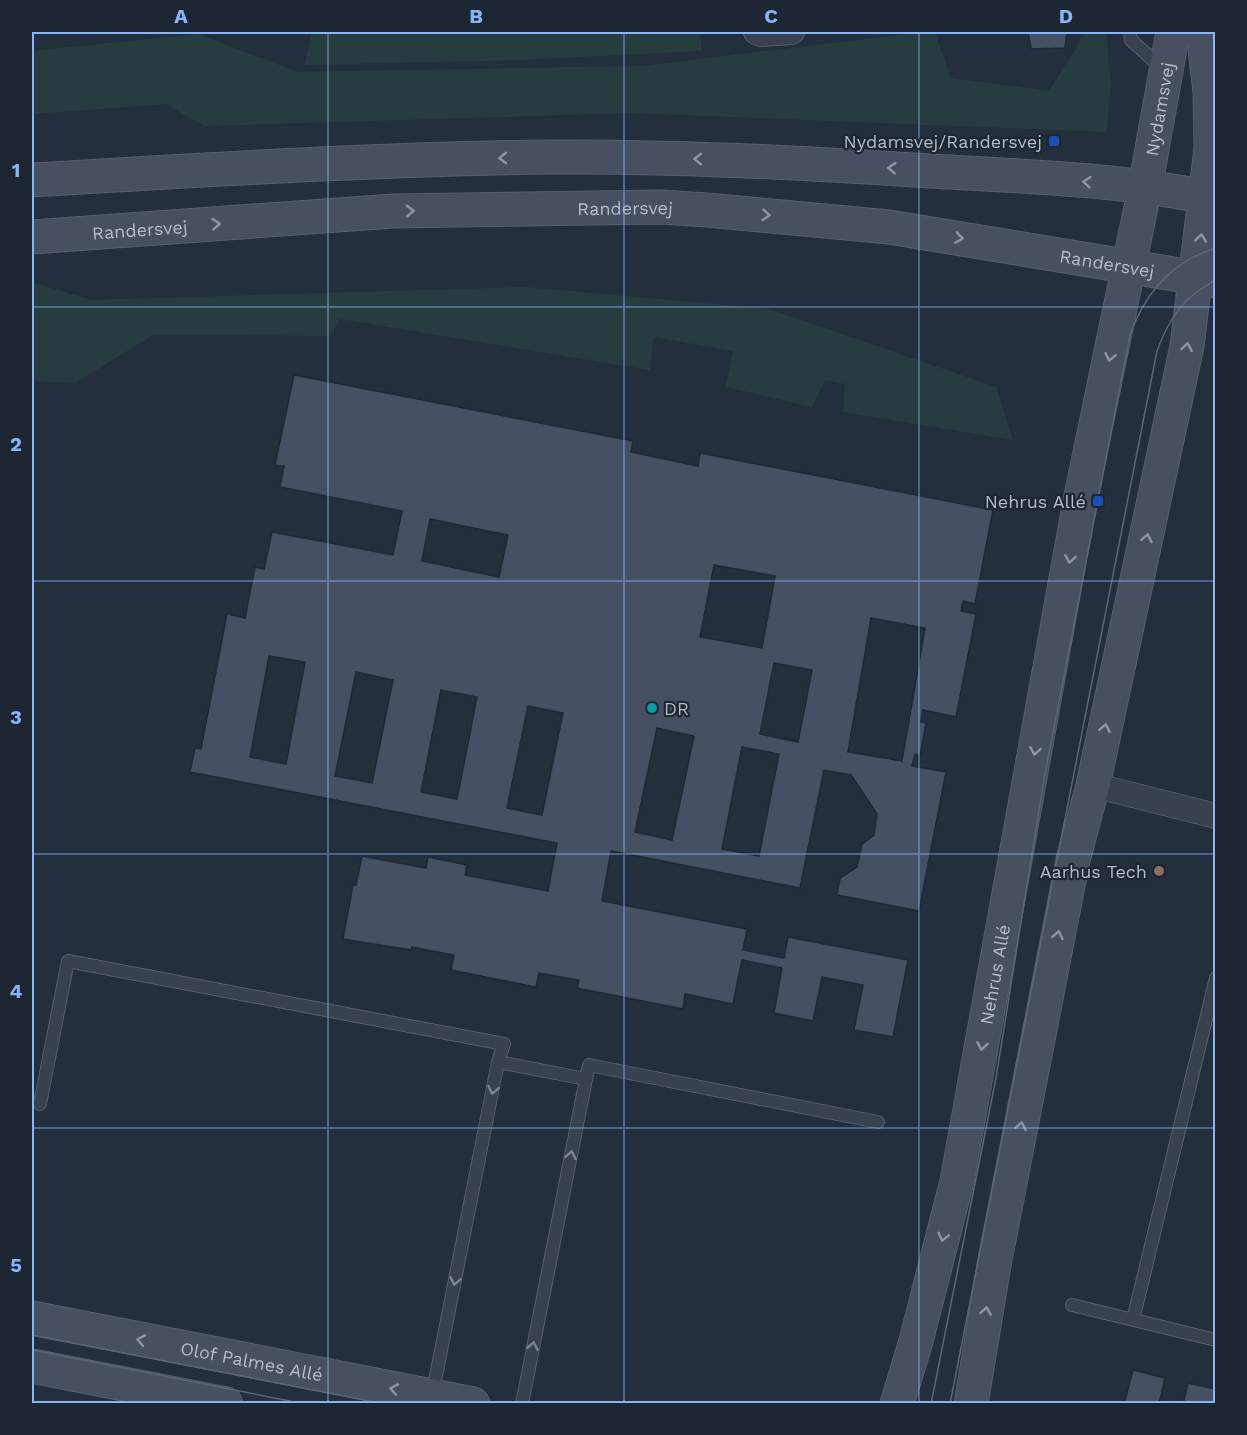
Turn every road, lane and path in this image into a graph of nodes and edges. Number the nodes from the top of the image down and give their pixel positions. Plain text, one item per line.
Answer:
1 (756, 32) edge
2 (792, 32) edge
3 (1130, 32) edge
4 (1173, 32) edge
5 (1203, 32) edge
6 (1166, 71) junction
7 (32, 180) edge
8 (1145, 188) junction
9 (1210, 198) edge
10 (32, 237) edge
11 (1129, 267) junction
12 (1206, 280) edge
13 (1093, 785) junction
14 (1215, 816) edge
15 (1215, 978) edge
16 (498, 1062) junction
17 (586, 1079) junction
18 (40, 1104) dead end
19 (878, 1122) dead end
20 (1072, 1305) dead end
21 (32, 1318) edge
22 (1133, 1320) junction
23 (1215, 1340) edge
24 (32, 1366) edge
25 (432, 1396) junction
26 (220, 1403) edge
27 (472, 1404) edge
28 (522, 1404) edge
29 (897, 1404) edge
30 (971, 1404) edge

1 - 2 street
3 - 6 lane
4 - 6 street, Nydamsvej
5 - 9 street
6 - 8 street, Nydamsvej
8 -> 7 street
8 - 9 street
8 - 11 street, Nehrus Allé
12 -> 9 street
10 -> 11 street, Randersvej
11 - 12 street, Randersvej
11 -> 29 street, Nehrus Allé
13 -> 12 street
13 - 14 street
30 -> 13 street
15 - 22 lane
16 - 17 lane
16 - 18 lane
16 -> 25 lane
17 - 19 lane
28 -> 17 lane
20 - 22 lane
25 -> 21 street, Olof Palmes Allé
22 - 23 lane
24 - 26 street
25 - 27 street, Olof Palmes Allé

